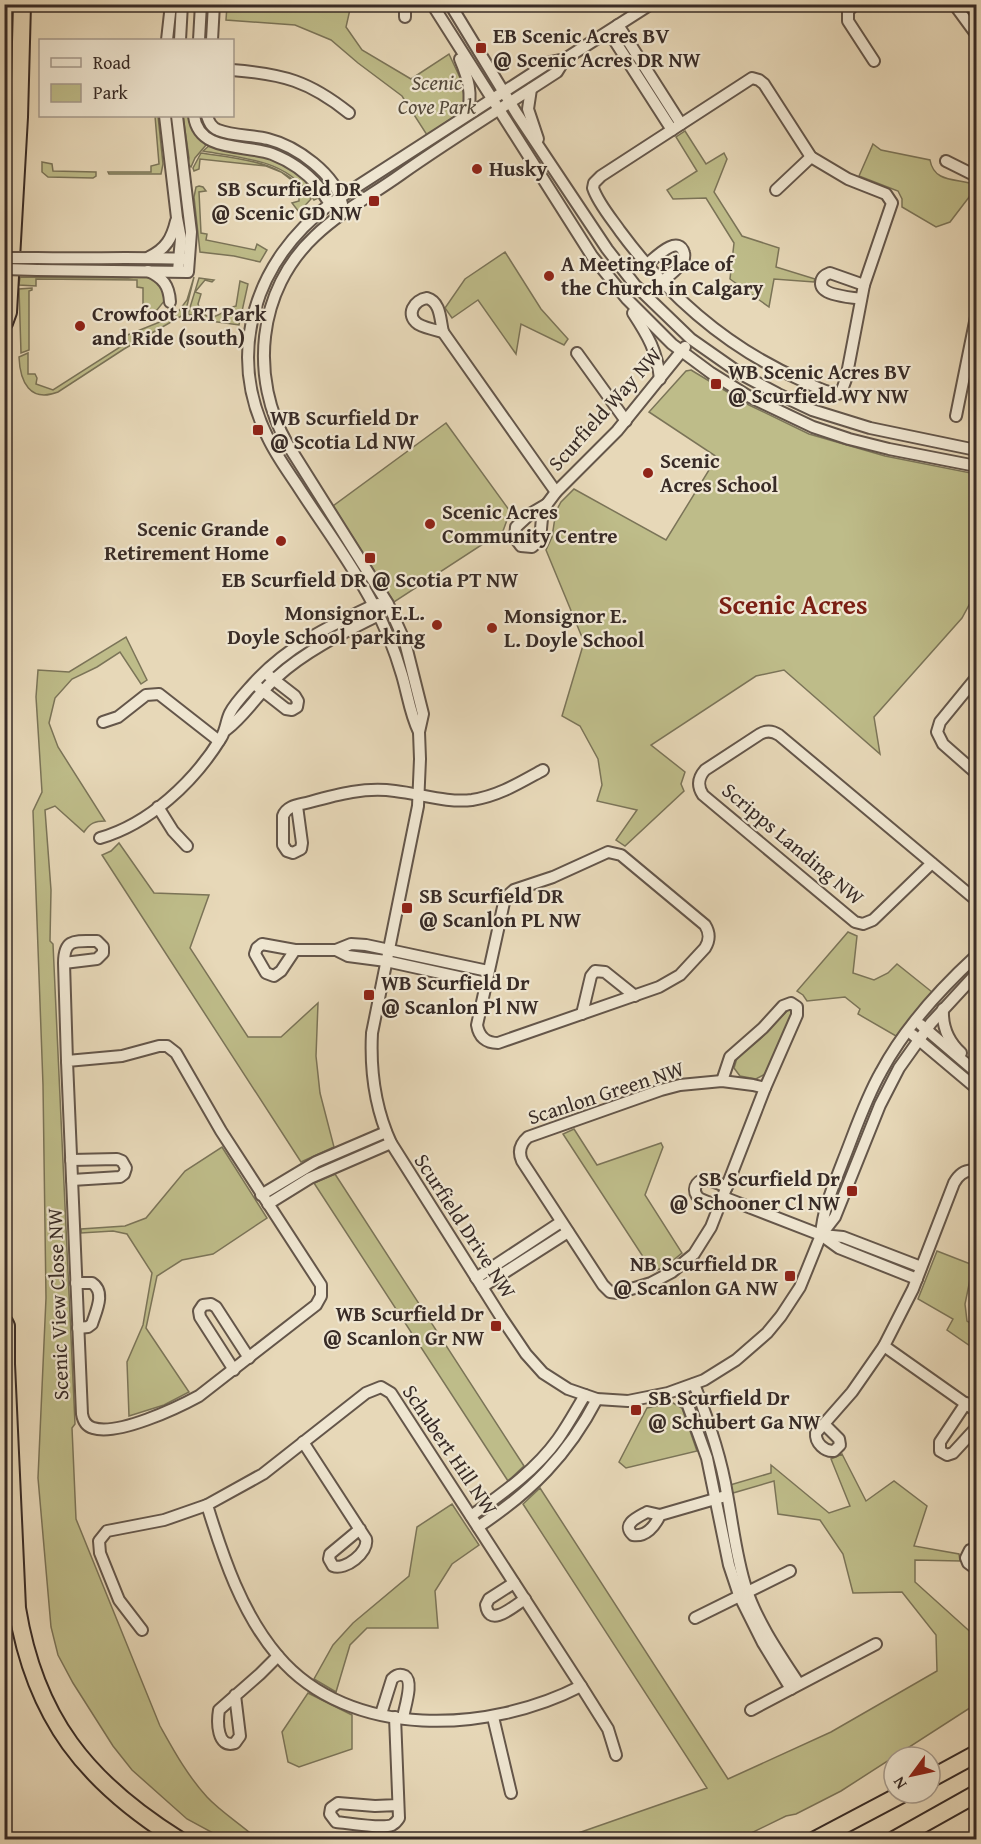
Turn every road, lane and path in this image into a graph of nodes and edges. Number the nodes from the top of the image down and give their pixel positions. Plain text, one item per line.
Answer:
1 (22, 4) edge
2 (29, 4) edge
3 (171, 4) edge
4 (182, 4) edge
5 (201, 4) edge
6 (214, 4) edge
7 (405, 4) edge
8 (432, 4) edge
9 (450, 4) edge
10 (651, 4) edge
11 (855, 4) edge
12 (954, 4) edge
13 (405, 17) dead end
14 (618, 25) junction
15 (609, 32) junction
16 (976, 34) edge
17 (451, 36) junction
18 (167, 39) edge
19 (180, 39) edge
20 (199, 39) edge
21 (212, 39) edge
22 (21, 59) junction
23 (566, 59) junction
24 (874, 61) dead end
25 (234, 70) edge
26 (531, 89) junction
27 (503, 92) junction
28 (491, 99) junction
29 (510, 103) junction
30 (498, 111) junction
31 (349, 113) dead end
32 (467, 114) junction
33 (165, 117) edge
34 (177, 117) edge
35 (194, 117) edge
36 (207, 117) edge
37 (676, 127) junction
38 (539, 148) junction
39 (811, 157) junction
40 (946, 161) dead end
41 (976, 176) edge
42 (776, 190) dead end
43 (340, 197) junction
44 (330, 204) junction
45 (344, 213) junction
46 (177, 218) junction
47 (148, 257) junction
48 (4, 258) edge
49 (185, 259) junction
50 (646, 265) junction
51 (4, 269) edge
52 (148, 271) junction
53 (662, 282) junction
54 (864, 285) junction
55 (627, 299) junction
56 (861, 299) junction
57 (170, 302) dead end
58 (976, 317) edge
59 (4, 323) edge
60 (443, 332) dead end
61 (691, 339) junction
62 (682, 351) junction
63 (578, 353) dead end
64 (660, 379) junction
65 (956, 416) dead end
66 (626, 420) junction
67 (976, 450) edge
68 (976, 466) edge
69 (309, 476) junction
70 (296, 483) junction
71 (556, 492) junction
72 (547, 504) dead end
73 (388, 604) junction
74 (374, 605) junction
75 (379, 615) junction
76 (264, 672) junction
77 (976, 678) edge
78 (274, 679) junction
79 (253, 683) junction
80 (263, 691) junction
81 (103, 722) dead end
82 (226, 730) junction
83 (419, 732) junction
84 (219, 741) junction
85 (543, 770) dead end
86 (976, 773) edge
87 (419, 795) junction
88 (297, 806) dead end
89 (158, 807) junction
90 (100, 838) dead end
91 (187, 846) dead end
92 (932, 863) junction
93 (976, 900) edge
94 (295, 950) dead end
95 (387, 956) junction
96 (976, 956) edge
97 (64, 963) dead end
98 (488, 971) junction
99 (976, 974) edge
100 (486, 983) junction
101 (635, 996) junction
102 (943, 1009) junction
103 (582, 1014) junction
104 (916, 1021) junction
105 (926, 1030) junction
106 (908, 1031) junction
107 (918, 1040) junction
108 (67, 1061) junction
109 (976, 1070) edge
110 (722, 1081) junction
111 (765, 1088) junction
112 (976, 1088) edge
113 (388, 1138) junction
114 (71, 1160) junction
115 (976, 1171) edge
116 (72, 1180) junction
117 (261, 1195) junction
118 (723, 1196) junction
119 (268, 1204) junction
120 (565, 1227) junction
121 (821, 1235) junction
122 (921, 1267) junction
123 (917, 1279) junction
124 (76, 1283) junction
125 (479, 1283) junction
126 (4, 1322) edge
127 (78, 1328) junction
128 (884, 1346) junction
129 (249, 1358) junction
130 (234, 1370) junction
131 (694, 1384) junction
132 (682, 1389) junction
133 (585, 1395) junction
134 (597, 1399) junction
135 (966, 1403) junction
136 (976, 1411) edge
137 (824, 1424) dead end
138 (976, 1428) edge
139 (303, 1443) junction
140 (715, 1443) junction
141 (703, 1447) junction
142 (535, 1467) junction
143 (544, 1475) junction
144 (728, 1495) junction
145 (716, 1499) junction
146 (207, 1505) junction
147 (660, 1515) dead end
148 (471, 1516) junction
149 (478, 1527) junction
150 (360, 1529) dead end
151 (730, 1547) junction
152 (976, 1549) edge
153 (976, 1569) edge
154 (790, 1571) dead end
155 (514, 1583) junction
156 (743, 1593) junction
157 (525, 1599) junction
158 (695, 1618) dead end
159 (142, 1630) dead end
160 (876, 1644) dead end
161 (278, 1656) junction
162 (581, 1686) junction
163 (795, 1686) junction
164 (236, 1695) dead end
165 (751, 1710) dead end
166 (381, 1714) junction
167 (493, 1717) junction
168 (399, 1718) junction
169 (976, 1752) edge
170 (616, 1755) dead end
171 (942, 1773) edge
172 (511, 1793) dead end
173 (976, 1794) edge
174 (882, 1804) edge
175 (398, 1805) junction
176 (179, 1839) edge
177 (815, 1839) edge
178 (894, 1839) edge

1 - 22 highway
2 - 22 highway
3 - 18 street
4 - 19 street
5 - 20 street
6 - 21 street
7 - 13 street
8 - 17 street
9 - 27 street
10 - 14 street
11 - 24 street
12 - 16 street
14 - 15 street
14 - 37 street
15 - 23 street
15 - 37 street
17 - 28 street
17 - 32 street
22 - 59 highway
23 - 26 street, Scurfield Drive NW
23 - 27 street, Scurfield Drive NW
25 - 31 street
26 - 29 street, Scurfield Drive NW
26 - 38 street
27 - 28 street, Scurfield Drive NW
27 - 29 street
28 - 30 street
28 - 32 street, Scurfield Drive NW
29 - 30 street, Scurfield Drive NW
29 - 38 street
30 - 45 street, Scurfield Drive NW
30 - 55 street
32 - 43 street, Scurfield Drive NW
33 - 46 street
34 - 49 street
35 - 44 street
36 - 43 street
37 - 39 street
37 - 50 street
38 - 61 street
39 - 42 street
39 - 54 street
40 - 41 street
43 - 44 street, Scurfield Drive NW
43 - 45 street
44 - 45 street
44 - 70 street, Scurfield Drive NW
45 - 69 street, Scurfield Drive NW
46 - 47 street
46 - 49 street
47 - 48 street, bridge
47 - 49 street
49 - 52 street
50 - 53 street
50 - 53 street
51 - 52 street, bridge
52 - 57 street
53 - 56 street
54 - 56 street
54 - 56 street
55 - 62 street
55 - 64 street
58 - 65 street
60 - 71 street
61 - 62 street, Scurfield Way NW
61 - 67 street
62 - 64 street, Scurfield Way NW
62 - 68 street
63 - 66 street
64 - 66 street, Scurfield Way NW
66 - 71 street, Scurfield Way NW
69 - 70 street
69 - 73 street, Scurfield Drive NW
70 - 74 street, Scurfield Drive NW
71 - 72 street, Scurfield Way NW
73 - 74 street
73 - 75 street
73 - 83 street, Scurfield Drive NW
74 - 75 street, Scurfield Drive NW
74 - 76 street
75 - 78 street
75 - 83 street, Scurfield Drive NW
76 - 78 street
76 - 79 street
77 - 86 street
78 - 80 street
78 - 80 street
79 - 80 street
79 - 82 street
80 - 82 street
81 - 84 street
82 - 84 street
83 - 87 street, Scurfield Drive NW
84 - 89 street
85 - 87 street
87 - 88 street
87 - 95 street, Scurfield Drive NW
89 - 90 street
89 - 91 street
92 - 92 street, Scripps Landing NW
92 - 93 street, Scripps Landing NW
94 - 95 street
95 - 98 street
95 - 100 street
95 - 113 street, Scurfield Drive NW
96 - 104 street, Scurfield Drive NW
97 - 108 street
98 - 100 street
98 - 101 street
99 - 102 street, Scurfield Drive NW
100 - 103 street
101 - 103 street
101 - 103 street
102 - 105 street, Scurfield Drive NW
102 - 109 street
104 - 105 street
104 - 106 street, Scurfield Drive NW
105 - 107 street, Scurfield Drive NW
105 - 109 street
106 - 107 street
106 - 121 street, Scurfield Drive NW
107 - 112 street
107 - 121 street, Scurfield Drive NW
108 - 114 street, Scenic View Close NW
108 - 117 street, Scenic View Close NW
110 - 111 street, Scanlon Green NW
110 - 111 street, Scanlon Green NW
110 - 120 street, Scanlon Green NW
111 - 118 street, Scanlon Green NW
113 - 117 street
113 - 119 street
113 - 125 street, Scurfield Drive NW
114 - 116 street, Scenic View Close NW
114 - 116 street
115 - 122 street
116 - 124 street, Scenic View Close NW
117 - 119 street, Scenic View Close NW
118 - 120 street, Scanlon Green NW
118 - 121 street
119 - 129 street, Scenic View Close NW
120 - 125 street
121 - 122 street
121 - 123 street
121 - 131 street, Scurfield Drive NW
122 - 123 street
123 - 128 street
124 - 127 street, Scenic View Close NW
124 - 127 street
125 - 133 street, Scurfield Drive NW
126 - 176 highway
127 - 130 street, Scenic View Close NW
128 - 135 street
128 - 137 street
129 - 130 street, Scenic View Close NW
129 - 130 street
131 - 132 street, Scurfield Drive NW
131 - 140 street
132 - 134 street, Scurfield Drive NW
132 - 141 street
133 - 134 street, Scurfield Drive NW
133 - 142 street
134 - 143 street
135 - 136 street
135 - 138 street
139 - 146 street, Schubert Hill NW
139 - 148 street, Schubert Hill NW
139 - 150 street
140 - 141 street
140 - 144 street
141 - 145 street
142 - 143 street
142 - 148 street
143 - 149 street
144 - 145 street
144 - 151 street
145 - 147 street
145 - 151 street
146 - 159 street, Schubert Hill NW
146 - 161 street
148 - 149 street, Schubert Hill NW
149 - 155 street, Schubert Hill NW
151 - 156 street
152 - 153 street
154 - 156 street
155 - 157 street, Schubert Hill NW
155 - 157 street
156 - 158 street
156 - 163 street
157 - 162 street, Schubert Hill NW
160 - 163 street
161 - 164 street
161 - 166 street
162 - 167 street
162 - 170 street, Schubert Hill NW
163 - 165 street
166 - 168 street
166 - 168 street
167 - 168 street
167 - 172 street
168 - 175 street
169 - 171 highway
173 - 178 highway
174 - 177 highway
175 - 175 street

